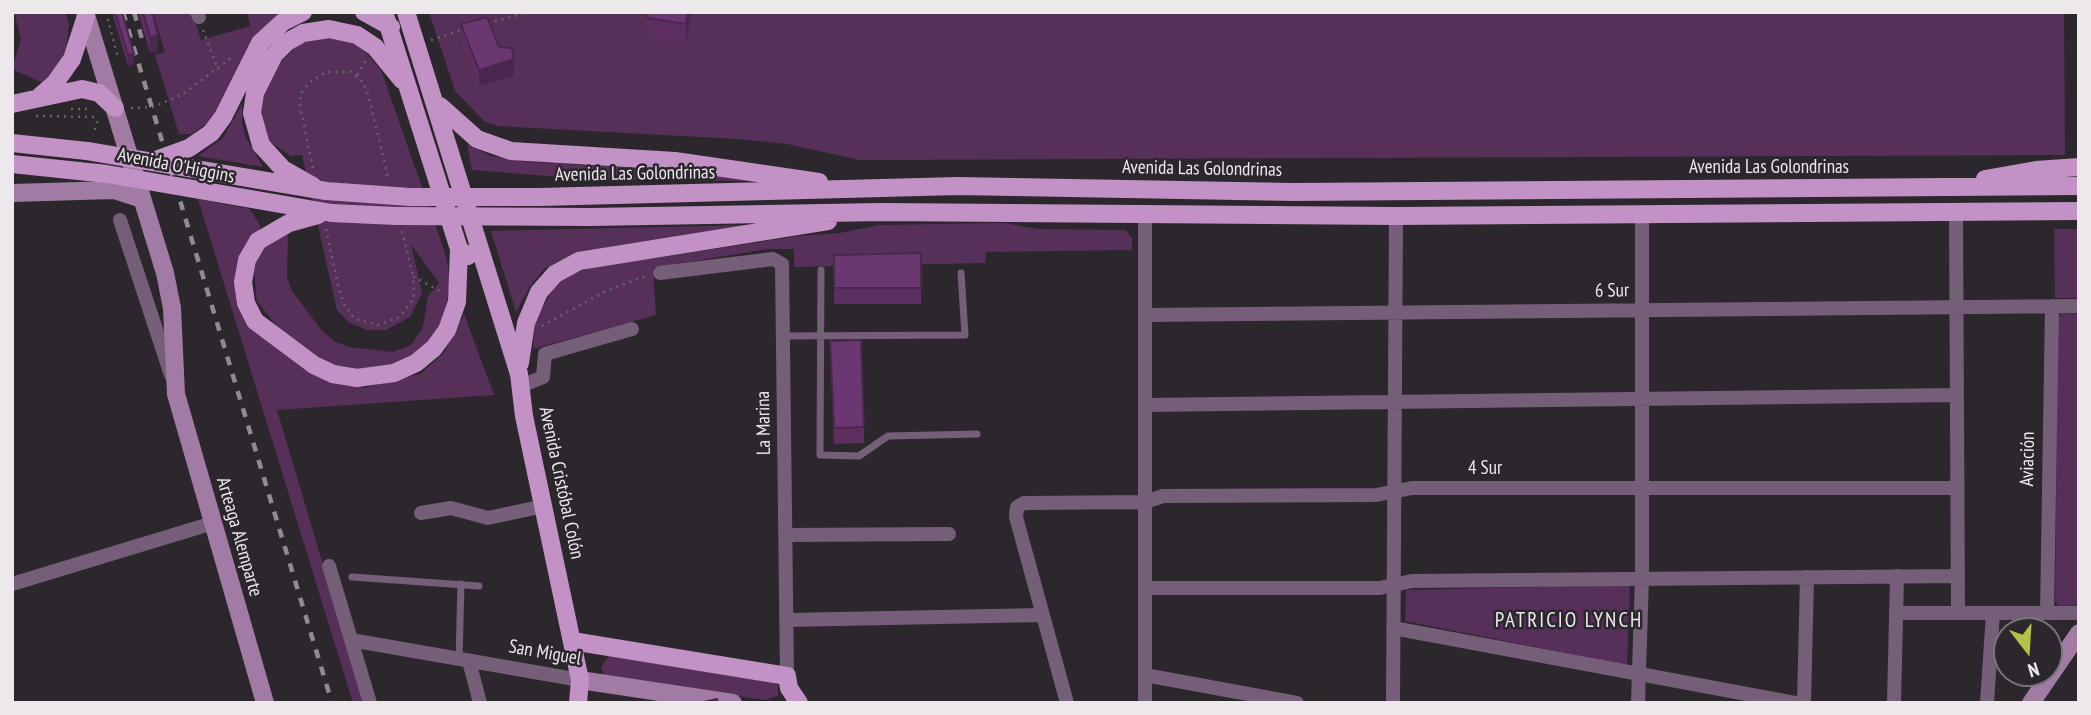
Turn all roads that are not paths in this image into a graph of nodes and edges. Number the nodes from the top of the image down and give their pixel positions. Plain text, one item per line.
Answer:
1 (303, 12) edge
2 (364, 12) edge
3 (406, 12) edge
4 (85, 14) edge
5 (387, 19) edge
6 (423, 62) junction
7 (411, 95) junction
8 (39, 96) junction
9 (435, 99) junction
10 (121, 102) junction
11 (12, 104) edge
12 (12, 143) edge
13 (149, 162) junction
14 (12, 163) edge
15 (2079, 167) edge
16 (2079, 186) edge
17 (1955, 187) junction
18 (849, 188) junction
19 (326, 191) junction
20 (1420, 192) junction
21 (12, 193) edge
22 (142, 199) junction
23 (1291, 200) junction
24 (2079, 211) edge
25 (332, 212) junction
26 (882, 212) junction
27 (1956, 212) junction
28 (1145, 214) junction
29 (1642, 214) junction
30 (1270, 215) junction
31 (1396, 216) junction
32 (120, 220) dead end
33 (459, 249) junction
34 (821, 270) dead end
35 (660, 273) road end
36 (961, 273) dead end
37 (490, 274) junction
38 (2052, 306) junction
39 (2079, 306) edge
40 (1956, 307) junction
41 (1643, 310) junction
42 (1396, 312) junction
43 (1145, 315) junction
44 (632, 328) dead end
45 (783, 336) junction
46 (820, 336) junction
47 (520, 380) junction
48 (174, 383) junction
49 (1956, 395) junction
50 (1643, 399) junction
51 (1395, 402) junction
52 (1145, 405) junction
53 (977, 434) dead end
54 (1642, 488) junction
55 (1957, 488) junction
56 (1394, 491) junction
57 (1145, 502) junction
58 (544, 506) junction
59 (421, 513) dead end
60 (213, 523) junction
61 (949, 534) dead end
62 (786, 535) junction
63 (329, 566) dead end
64 (1897, 576) junction
65 (1958, 576) junction
66 (352, 577) dead end
67 (1642, 577) junction
68 (1807, 577) junction
69 (12, 584) edge
70 (461, 584) junction
71 (1394, 585) junction
72 (479, 586) dead end
73 (1145, 588) junction
74 (1896, 613) junction
75 (1958, 613) junction
76 (1993, 613) junction
77 (2047, 613) junction
78 (2079, 613) edge
79 (1042, 615) junction
80 (786, 620) junction
81 (1393, 628) junction
82 (2079, 633) edge
83 (351, 640) junction
84 (572, 641) junction
85 (464, 660) junction
86 (1639, 674) junction
87 (1145, 675) junction
88 (787, 676) junction
89 (580, 680) junction
90 (265, 703) edge
91 (370, 703) edge
92 (480, 703) edge
93 (578, 703) edge
94 (733, 703) edge
95 (799, 703) edge
96 (1067, 703) edge
97 (1145, 703) edge
98 (1297, 703) edge
99 (1393, 703) edge
100 (1638, 703) edge
101 (1795, 703) edge
102 (1804, 703) edge
103 (1894, 703) edge
104 (1987, 703) edge
105 (2031, 703) edge

1 - 13 main road, bridge
2 - 5 main road
3 - 6 main road, Avenida Cristóbal Colón
4 - 8 main road
4 - 10 main road, Arteaga Alemparte
5 - 6 main road
5 - 7 main road
6 - 9 main road, Avenida Cristóbal Colón
7 - 19 main road, bridge
7 - 33 main road
8 - 10 main road
8 - 11 main road
9 - 18 main road
9 - 37 main road, Avenida Cristóbal Colón
10 - 22 main road, Arteaga Alemparte
12 - 13 main road, Avenida O'Higgins, bridge
13 - 19 main road, Avenida O'Higgins, bridge
14 - 25 main road, Avenida O'Higgins, bridge
15 - 17 main road
16 - 17 main road, Avenida Las Golondrinas
17 - 20 main road, Avenida Las Golondrinas
18 - 19 main road, Avenida Las Golondrinas, bridge
18 - 23 main road, Avenida Las Golondrinas
20 - 23 main road, Avenida Las Golondrinas
20 - 31 main road
21 - 22 main road, Avenida O'Higgins
22 - 48 main road, Arteaga Alemparte
23 - 30 lane
24 - 27 main road
25 - 26 main road, bridge
25 - 33 main road, bridge
26 - 28 main road
26 - 47 main road
27 - 29 main road
27 - 40 street
28 - 30 main road
28 - 43 street
29 - 31 main road
29 - 41 street
30 - 31 main road
31 - 42 street
32 - 48 street, Arteaga Alemparte
33 - 37 main road
34 - 46 lane
35 - 45 street, La Marina
36 - 46 lane
37 - 47 main road, Avenida Cristóbal Colón
38 - 39 street, 6 Sur
38 - 40 street, 6 Sur
38 - 77 street, Aviación
40 - 41 street, 6 Sur
40 - 49 street
41 - 42 street, 6 Sur
41 - 50 street
42 - 43 street, 6 Sur
42 - 51 street
43 - 52 street
44 - 47 street
45 - 46 lane
45 - 62 street, La Marina
46 - 53 lane
47 - 58 main road, Avenida Cristóbal Colón
48 - 60 main road, Arteaga Alemparte
49 - 50 street
49 - 55 street
50 - 51 street
50 - 54 street
51 - 52 street
51 - 56 street
52 - 57 street
54 - 55 street, 4 Sur
54 - 56 street, 4 Sur
54 - 67 street
55 - 65 street
56 - 57 street, 4 Sur
56 - 71 street
57 - 73 street
57 - 79 street, 4 Sur
58 - 59 street
58 - 84 main road, Avenida Cristóbal Colón
60 - 69 street
60 - 90 main road, Arteaga Alemparte
61 - 62 street
62 - 80 street, La Marina
63 - 83 street
64 - 65 street
64 - 68 street
64 - 74 street
65 - 75 street
66 - 70 lane
67 - 68 street
67 - 71 street
67 - 86 street
68 - 102 street
70 - 72 lane
70 - 85 lane
71 - 73 street
71 - 81 street
73 - 87 street
74 - 75 street
74 - 103 street
75 - 76 street
76 - 77 street
76 - 104 street
77 - 78 street
79 - 80 street
79 - 96 street
80 - 88 street, La Marina
81 - 86 street
81 - 99 street
82 - 105 main road
83 - 85 street, San Miguel
83 - 91 street
84 - 88 main road, San Miguel
84 - 89 main road, Avenida Cristóbal Colón
85 - 89 street, San Miguel
85 - 92 street
86 - 100 street
86 - 101 street
87 - 97 street
87 - 98 street
88 - 95 main road, La Marina
89 - 93 main road, Avenida Cristóbal Colón
89 - 94 main road, San Miguel

